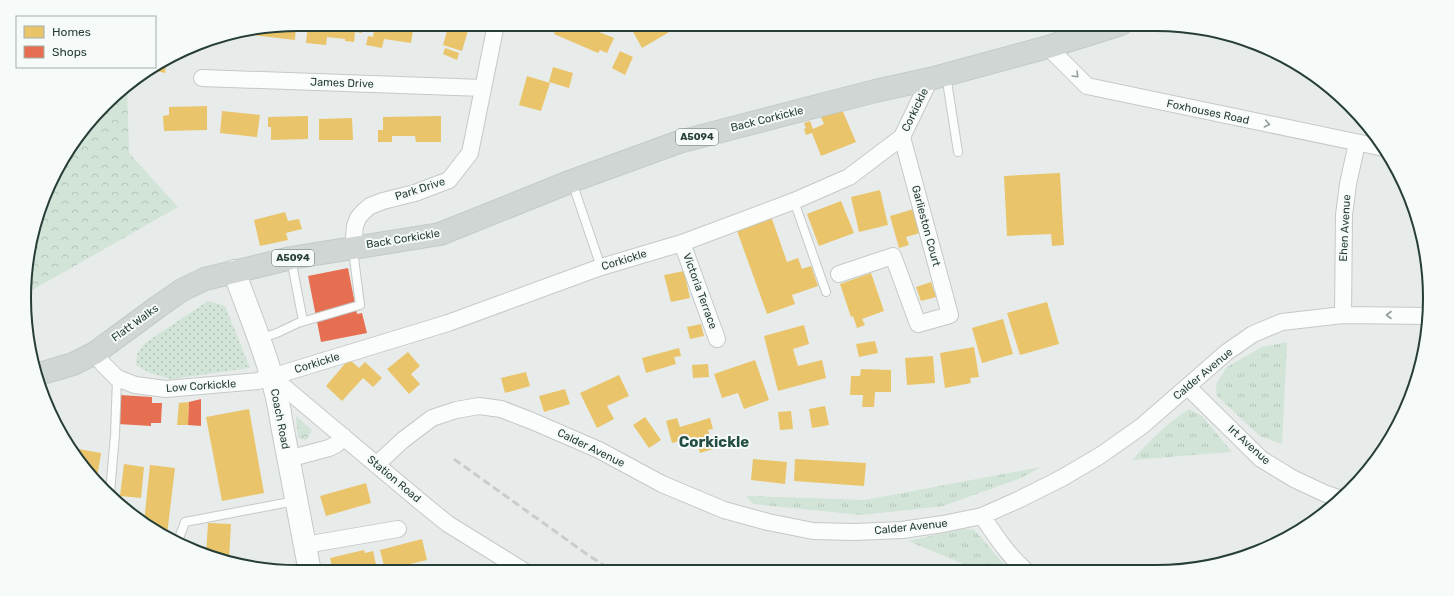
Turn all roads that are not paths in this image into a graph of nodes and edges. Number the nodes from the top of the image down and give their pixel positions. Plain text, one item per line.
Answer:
1 (495, 31) edge
2 (1099, 31) edge
3 (1048, 47) junction
4 (938, 76) junction
5 (202, 78) dead end
6 (483, 88) junction
7 (902, 137) junction
8 (1357, 143) junction
9 (1376, 146) edge
10 (958, 152) dead end
11 (572, 181) junction
12 (794, 201) junction
13 (682, 242) junction
14 (353, 247) junction
15 (290, 258) junction
16 (601, 267) junction
17 (234, 271) junction
18 (839, 274) dead end
19 (826, 292) dead end
20 (1343, 315) junction
21 (1422, 316) edge
22 (303, 321) junction
23 (258, 339) junction
24 (718, 339) dead end
25 (95, 353) junction
26 (42, 373) edge
27 (272, 377) junction
28 (117, 378) junction
29 (1188, 387) junction
30 (343, 436) junction
31 (288, 459) junction
32 (376, 465) junction
33 (110, 488) edge
34 (1334, 497) edge
35 (296, 501) junction
36 (982, 516) junction
37 (398, 529) dead end
38 (179, 537) edge
39 (305, 544) junction
40 (309, 565) edge
41 (514, 565) edge
42 (1019, 565) edge

1 - 6 street, Park Drive
2 - 3 main road, A5094
3 - 4 main road, Back Corkickle / A5094
3 -> 8 street, Foxhouses Road
4 - 7 street, Corkickle
4 - 10 lane
4 - 11 main road, Back Corkickle / A5094
5 - 6 street, James Drive
6 - 14 street, Park Drive
7 - 12 street, Corkickle
7 - 18 street, Garlieston Court
8 - 9 street, Foxhouses Road
8 - 20 street, Ehen Avenue
11 - 14 main road, Back Corkickle / A5094
11 - 16 lane
12 - 13 street, Corkickle
12 - 19 lane
13 - 16 street, Corkickle
13 - 24 street, Victoria Terrace
14 - 15 main road, A5094
14 - 22 lane
15 - 17 main road, A5094
15 - 22 lane
16 - 27 street, Corkickle
17 - 23 street, Coach Road
17 - 25 main road, Flatt Walks / A5094
21 -> 20 street, Calder Avenue
20 - 29 street, Calder Avenue
22 - 23 lane
23 - 27 street, Coach Road
25 - 26 main road, Flatt Walks / A5094
25 - 28 street, Low Corkickle
27 - 28 street, Low Corkickle
27 - 30 street, Station Road
27 - 31 street, Coach Road
28 - 33 lane
29 - 34 street, Irt Avenue
29 - 36 street, Calder Avenue
30 - 31 street
30 - 32 street, Station Road
31 - 35 street, Coach Road
32 - 36 street, Calder Avenue
32 - 41 street, Station Road
35 - 38 lane
35 - 39 street, Coach Road
36 - 42 street
37 - 39 street
39 - 40 street, Coach Road

